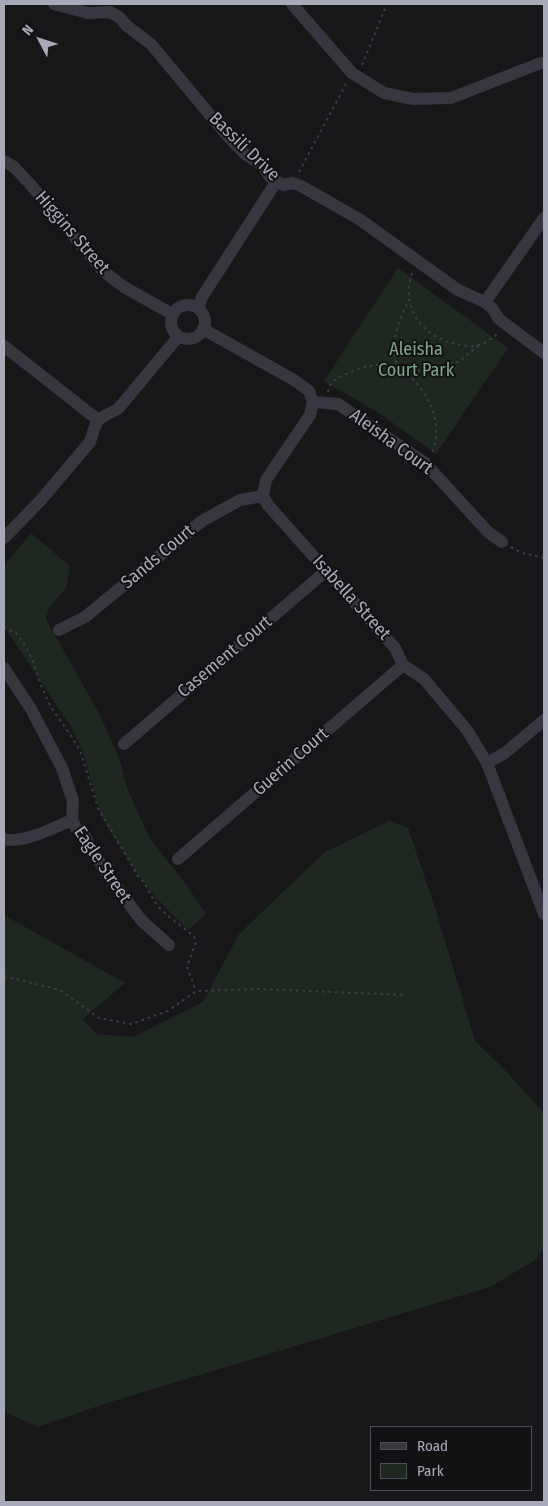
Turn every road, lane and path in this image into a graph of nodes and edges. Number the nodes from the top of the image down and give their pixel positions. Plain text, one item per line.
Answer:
1 (54, 4) edge
2 (292, 4) edge
3 (387, 4) edge
4 (112, 8) edge
5 (544, 64) edge
6 (355, 74) junction
7 (4, 161) edge
8 (276, 182) junction
9 (293, 183) junction
10 (544, 218) edge
11 (419, 262) junction
12 (409, 300) junction
13 (485, 302) junction
14 (198, 308) junction
15 (172, 314) junction
16 (505, 324) junction
17 (203, 329) junction
18 (178, 337) junction
19 (4, 346) edge
20 (478, 346) junction
21 (544, 353) edge
22 (399, 369) junction
23 (404, 373) junction
24 (313, 402) junction
25 (327, 402) junction
26 (98, 420) junction
27 (425, 463) junction
28 (263, 496) junction
29 (4, 538) edge
30 (502, 542) joint
31 (544, 558) edge
32 (326, 571) junction
33 (4, 627) edge
34 (59, 630) dead end
35 (404, 665) junction
36 (4, 668) edge
37 (544, 720) edge
38 (124, 744) dead end
39 (487, 764) junction
40 (72, 820) junction
41 (4, 839) edge
42 (178, 859) dead end
43 (544, 914) edge
44 (169, 945) dead end
45 (4, 976) edge
46 (196, 991) junction
47 (404, 995) dead end

1 - 4 street, Bassili Drive
2 - 6 street
3 - 6 path
4 - 8 street, Bassili Drive
5 - 6 street
6 - 9 path
7 - 15 street, Higgins Street
8 - 9 street, Bassili Drive
8 - 14 street
9 - 11 street, Bassili Drive
10 - 13 street
11 - 12 path
11 - 13 street, Bassili Drive
12 - 20 path
12 - 22 path
13 - 16 street, Bassili Drive
14 - 15 street
14 - 17 street
15 - 18 street
16 - 20 path
16 - 21 street, Bassili Drive
17 - 18 street
17 - 24 street
18 - 26 street
19 - 26 street
20 - 23 path
22 - 23 path
22 - 25 path
23 - 27 path
24 - 25 street, Aleisha Court
24 - 28 street
25 - 27 street, Aleisha Court
26 - 29 street
27 - 30 street, Aleisha Court
28 - 32 street, Isabella Street
28 - 34 street, Sands Court
30 - 31 path
32 - 35 street, Isabella Street
32 - 38 street, Casement Court
33 - 46 path
35 - 39 street, Isabella Street
35 - 42 street, Guerin Court
36 - 40 street, Eagle Street
37 - 39 street
39 - 43 street, Isabella Street
40 - 41 street
40 - 44 street, Eagle Street
45 - 46 path
46 - 47 path

